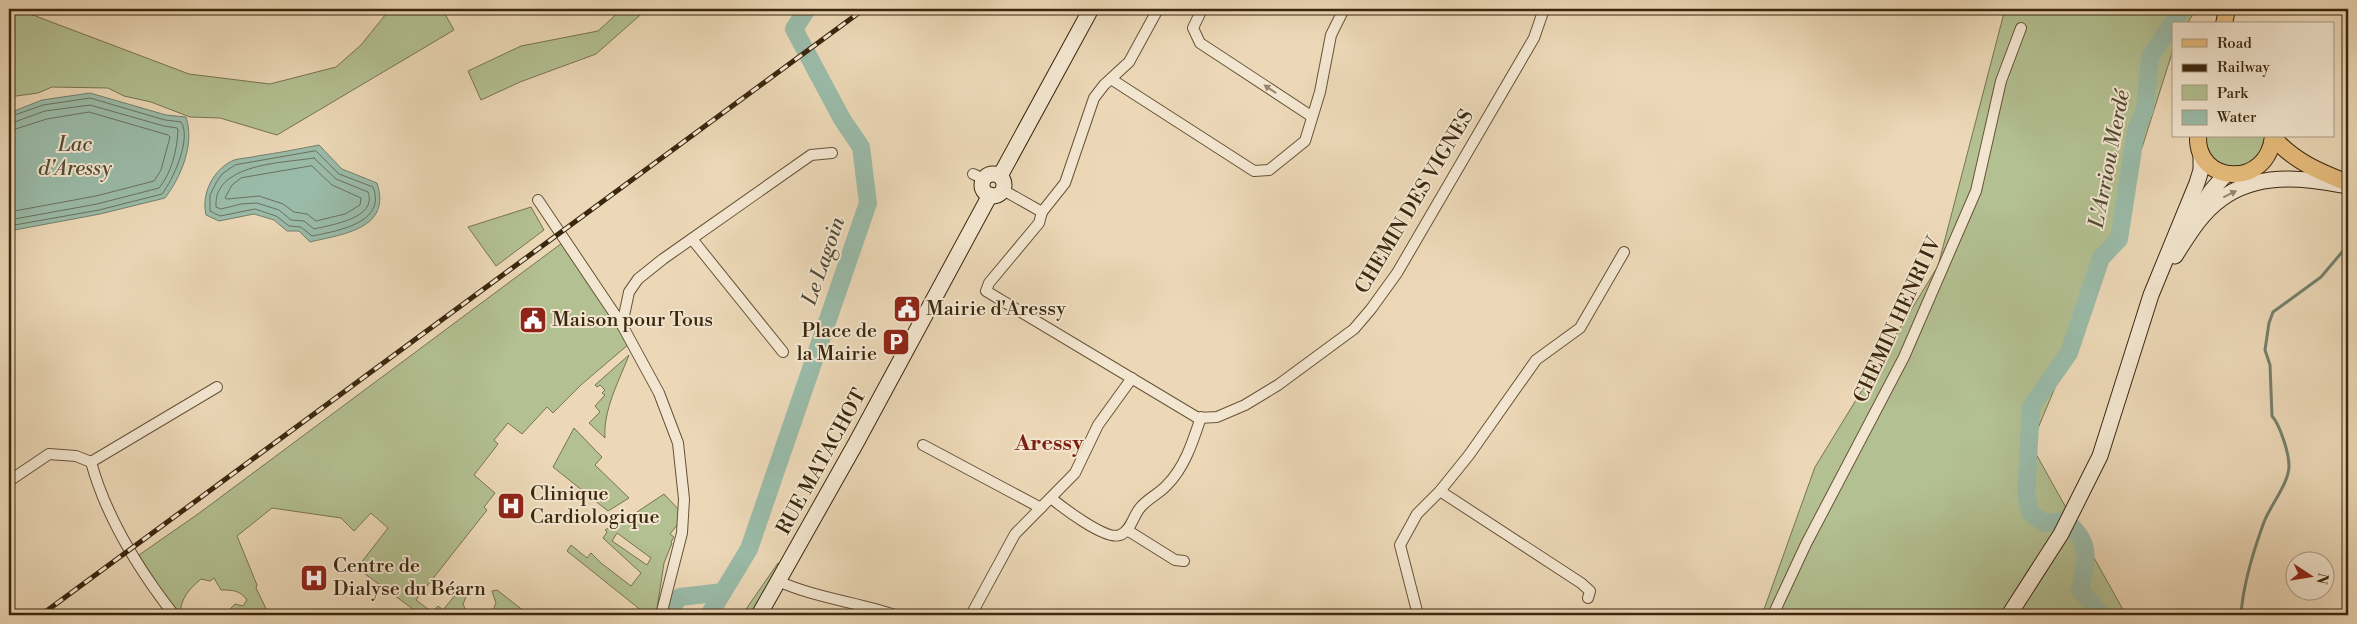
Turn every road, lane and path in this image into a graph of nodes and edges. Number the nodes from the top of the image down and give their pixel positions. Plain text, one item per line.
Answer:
1 (1091, 9) edge
2 (1158, 9) edge
3 (1202, 9) edge
4 (1344, 9) edge
5 (1544, 9) edge
6 (2227, 9) edge
7 (2224, 22) edge
8 (2021, 28) dead end
9 (1111, 79) junction
10 (1311, 116) junction
11 (2198, 138) edge
12 (2273, 138) edge
13 (2274, 138) edge
14 (832, 153) dead end
15 (2201, 153) junction
16 (2261, 164) junction
17 (2311, 168) junction
18 (2226, 174) junction
19 (978, 176) dead end
20 (2348, 185) edge
21 (997, 187) junction
22 (538, 200) dead end
23 (1042, 212) junction
24 (692, 239) junction
25 (1624, 252) dead end
26 (2174, 256) junction
27 (622, 325) junction
28 (2143, 325) junction
29 (783, 352) dead end
30 (1132, 378) junction
31 (217, 387) dead end
32 (1200, 417) junction
33 (923, 445) dead end
34 (91, 462) junction
35 (9, 481) edge
36 (1440, 491) junction
37 (1051, 498) junction
38 (1041, 508) junction
39 (1127, 530) junction
40 (1184, 561) dead end
41 (778, 581) junction
42 (1588, 598) dead end
43 (174, 615) edge
44 (661, 615) edge
45 (759, 615) edge
46 (895, 615) edge
47 (971, 615) edge
48 (1418, 615) edge
49 (1773, 615) edge
50 (2009, 615) edge

1 - 21 main road, RUE MATACHOT
2 - 9 street
10 -> 3 street
4 - 10 street
5 - 32 street, CHEMIN DES VIGNES
6 - 7 main road
8 - 49 street, CHEMIN HENRI IV
9 - 10 street
9 - 23 street
11 - 15 main road
12 - 16 main road
13 - 17 main road
14 - 24 street
15 - 18 main road
15 - 28 main road
16 - 17 main road
16 - 18 main road
17 - 20 main road
18 - 26 main road
19 - 21 main road
26 -> 20 main road
21 - 23 street
21 - 41 main road, RUE MATACHOT
22 - 27 street
23 - 30 street
24 - 27 street
24 - 29 street
25 - 36 street
26 - 28 main road
27 - 44 street
28 - 50 main road
30 - 32 street
30 - 37 street
31 - 34 street
32 - 39 street
33 - 38 street
34 - 35 street
34 - 43 street
36 - 42 street
36 - 48 street
37 - 38 street
37 - 39 street
38 - 47 street
39 - 40 street
41 - 45 main road, RUE MATACHOT
41 - 46 street

